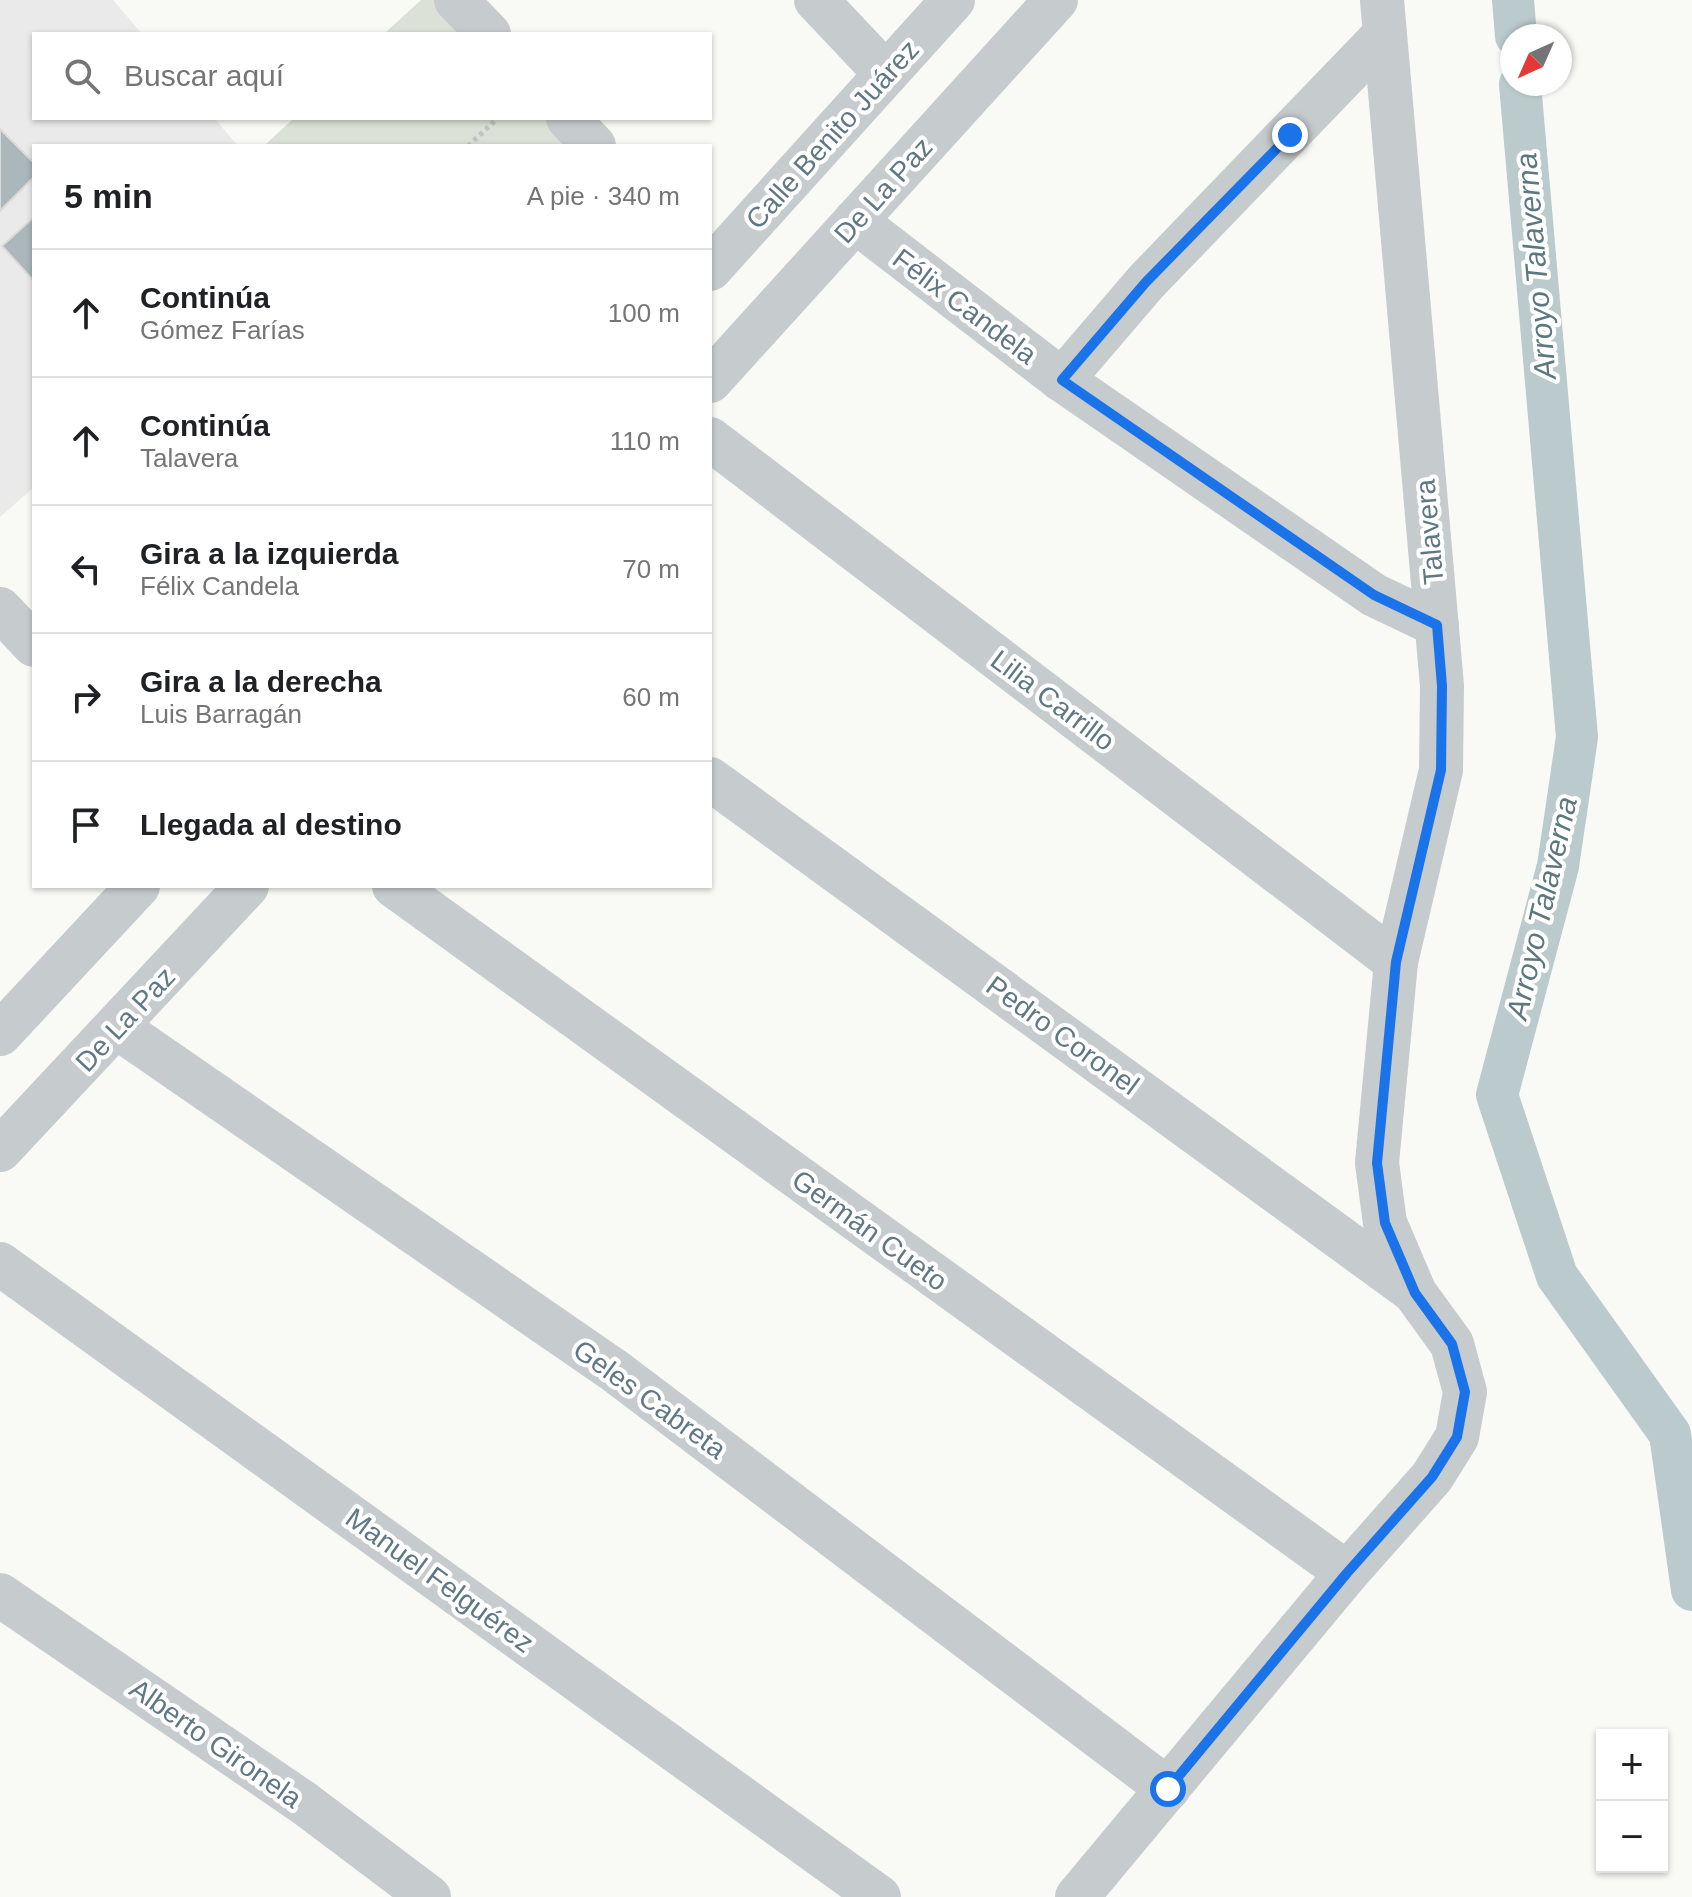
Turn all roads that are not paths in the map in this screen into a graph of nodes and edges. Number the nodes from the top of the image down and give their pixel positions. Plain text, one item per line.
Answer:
1 (456, 0) edge
2 (816, 0) edge
3 (953, 0) edge
4 (1056, 0) edge
5 (1383, 17) edge
6 (487, 32) edge
7 (886, 74) junction
8 (570, 120) edge
9 (592, 144) edge
10 (855, 221) junction
11 (712, 267) edge
12 (712, 379) edge
13 (1062, 380) junction
14 (712, 441) edge
15 (0, 609) edge
16 (1437, 625) junction
17 (32, 643) edge
18 (712, 780) edge
19 (136, 888) edge
20 (245, 888) edge
21 (397, 888) edge
22 (1396, 962) junction
23 (6, 1014) edge
24 (118, 1028) junction
25 (0, 1150) edge
26 (0, 1264) edge
27 (1415, 1293) junction
28 (1347, 1573) junction
29 (0, 1595) edge
30 (1168, 1789) junction
31 (429, 1897) edge
32 (879, 1897) edge
33 (1077, 1897) edge

1 - 6 street
2 - 7 street
3 - 7 street, Calle Benito Juárez
4 - 10 street, De La Paz
5 - 13 street
5 - 16 street, Talavera
7 - 11 street, Calle Benito Juárez
8 - 9 street
10 - 12 street, De La Paz
10 - 13 street, Félix Candela
13 - 16 street, Félix Candela
14 - 22 street, Lilia Carrillo
15 - 17 street
16 - 22 street, Talavera
18 - 27 street, Pedro Coronel
19 - 23 street
20 - 24 street, De La Paz
21 - 28 street, Germán Cueto
22 - 27 street, Talavera
24 - 25 street, De La Paz
24 - 30 street, Geles Cabreta
26 - 32 street, Manuel Felguérez
27 - 28 street
28 - 30 street
29 - 31 street, Alberto Gironela
30 - 33 street

